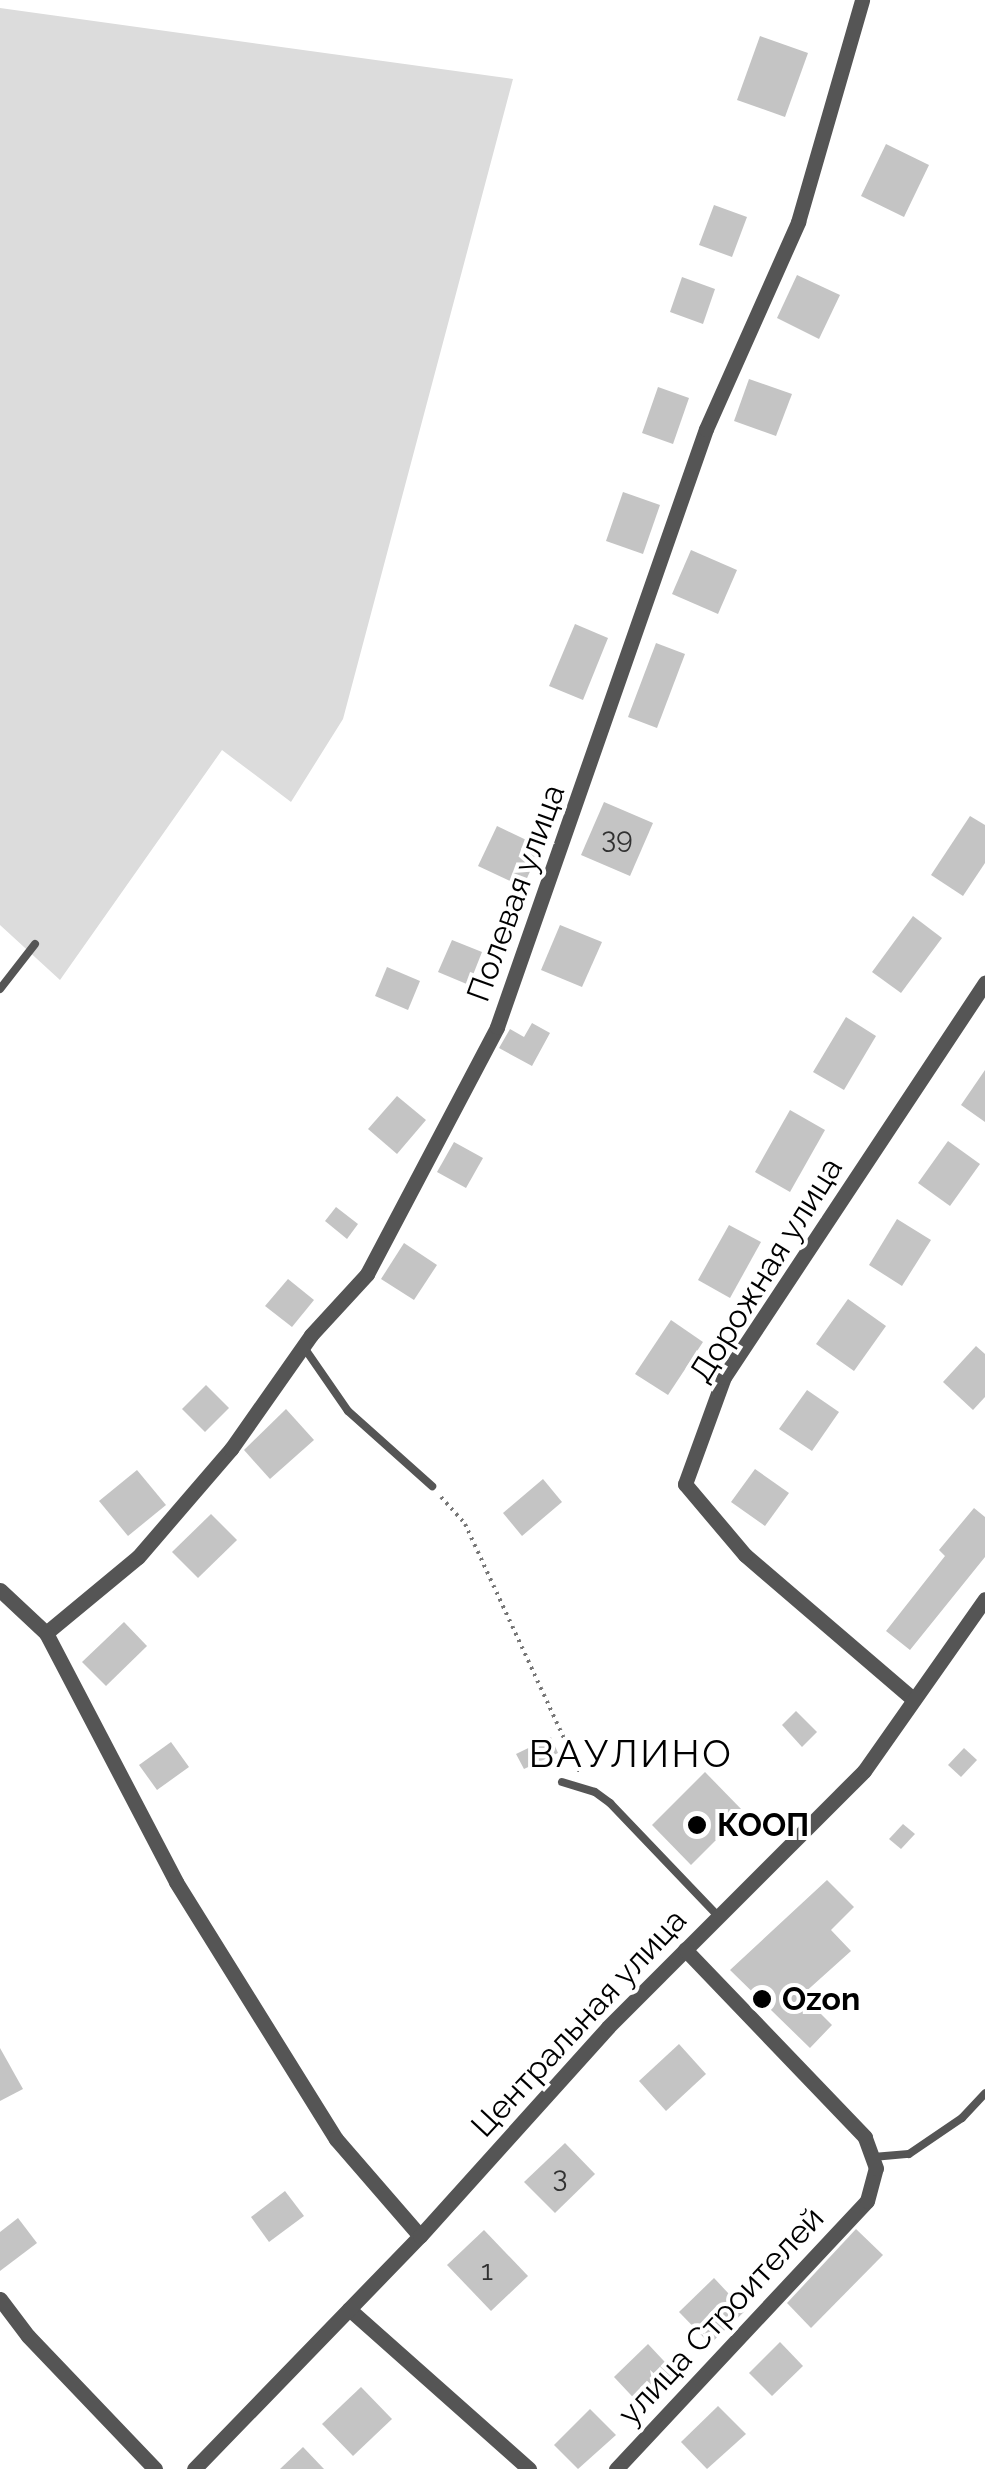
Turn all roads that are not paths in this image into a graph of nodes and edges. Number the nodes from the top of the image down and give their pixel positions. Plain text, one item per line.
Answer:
1 (862, 0) edge
2 (36, 944) dead end
3 (985, 983) edge
4 (0, 989) edge
5 (304, 1346) junction
6 (432, 1486) road end
7 (0, 1590) edge
8 (985, 1599) edge
9 (46, 1633) junction
10 (913, 1699) junction
11 (562, 1782) dead end
12 (718, 1916) junction
13 (685, 1950) junction
14 (985, 2092) edge
15 (872, 2157) junction
16 (420, 2236) junction
17 (0, 2299) edge
18 (349, 2309) junction
19 (155, 2469) edge
20 (194, 2469) edge
21 (529, 2469) edge
22 (616, 2469) edge

1 - 5 street, Полевая улица
2 - 4 lane
3 - 10 street, Дорожная улица
5 - 6 lane
5 - 9 street, Полевая улица
7 - 9 street
8 - 10 street, Центральная улица
9 - 16 street
10 - 12 street, Центральная улица
11 - 12 lane
12 - 13 street, Центральная улица
13 - 15 street
13 - 16 street, Центральная улица
14 - 15 lane
15 - 22 street, улица Строителей
16 - 18 street, Центральная улица
17 - 19 street
18 - 20 street, Центральная улица
18 - 21 street

